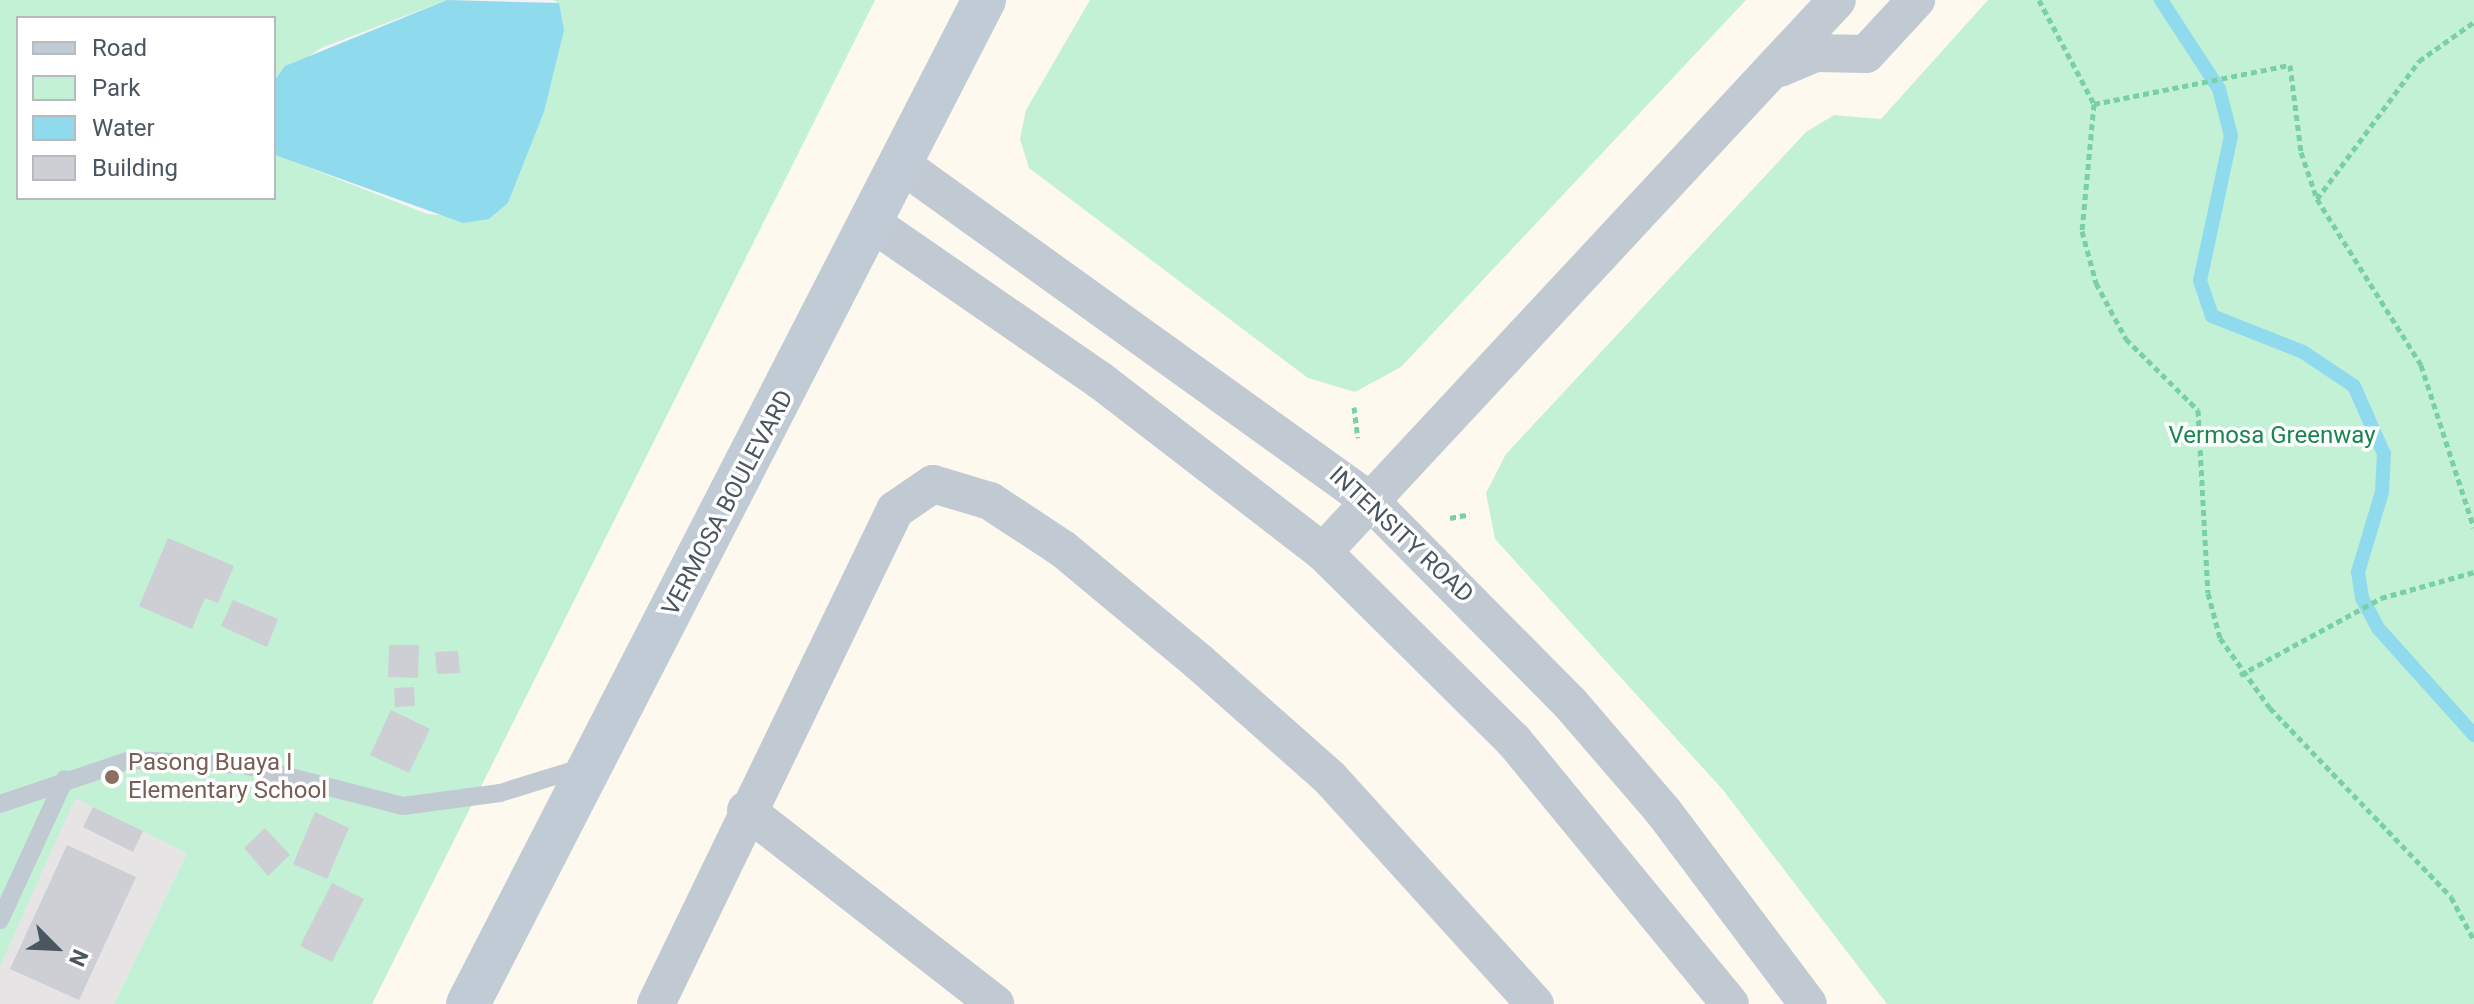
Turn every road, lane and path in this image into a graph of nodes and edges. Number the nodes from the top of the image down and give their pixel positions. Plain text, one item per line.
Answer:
1 (984, 0) edge
2 (1837, 0) edge
3 (1916, 0) edge
4 (2039, 0) edge
5 (2474, 22) edge
6 (1765, 80) junction
7 (2094, 104) junction
8 (901, 164) junction
9 (2317, 199) junction
10 (872, 223) junction
11 (1354, 407) dead end
12 (1359, 443) dead end
13 (1370, 501) junction
14 (1470, 514) dead end
15 (1445, 519) dead end
16 (2474, 528) edge
17 (1323, 552) junction
18 (2474, 572) edge
19 (2240, 675) junction
20 (586, 766) junction
21 (65, 779) junction
22 (0, 804) edge
23 (746, 810) junction
24 (0, 920) edge
25 (2474, 940) edge
26 (468, 1004) edge
27 (656, 1004) edge
28 (995, 1004) edge
29 (1535, 1004) edge
30 (1730, 1004) edge
31 (1808, 1004) edge

1 - 8 main road, VERMOSA BOULEVARD
2 - 6 street
3 - 6 street
4 - 7 path
5 - 9 path
6 - 13 street
7 - 9 path
7 - 19 path
8 - 10 main road, VERMOSA BOULEVARD
8 - 13 street, INTENSITY ROAD
9 - 16 path
10 - 17 street
10 - 20 main road, VERMOSA BOULEVARD
11 - 12 path
13 - 17 street
13 - 31 street, INTENSITY ROAD
14 - 15 path
17 - 30 street
18 - 19 path
19 - 25 path
20 - 21 lane
20 - 26 main road, VERMOSA BOULEVARD
21 - 22 lane
21 - 24 lane
23 - 27 street
23 - 28 street
23 - 29 street

